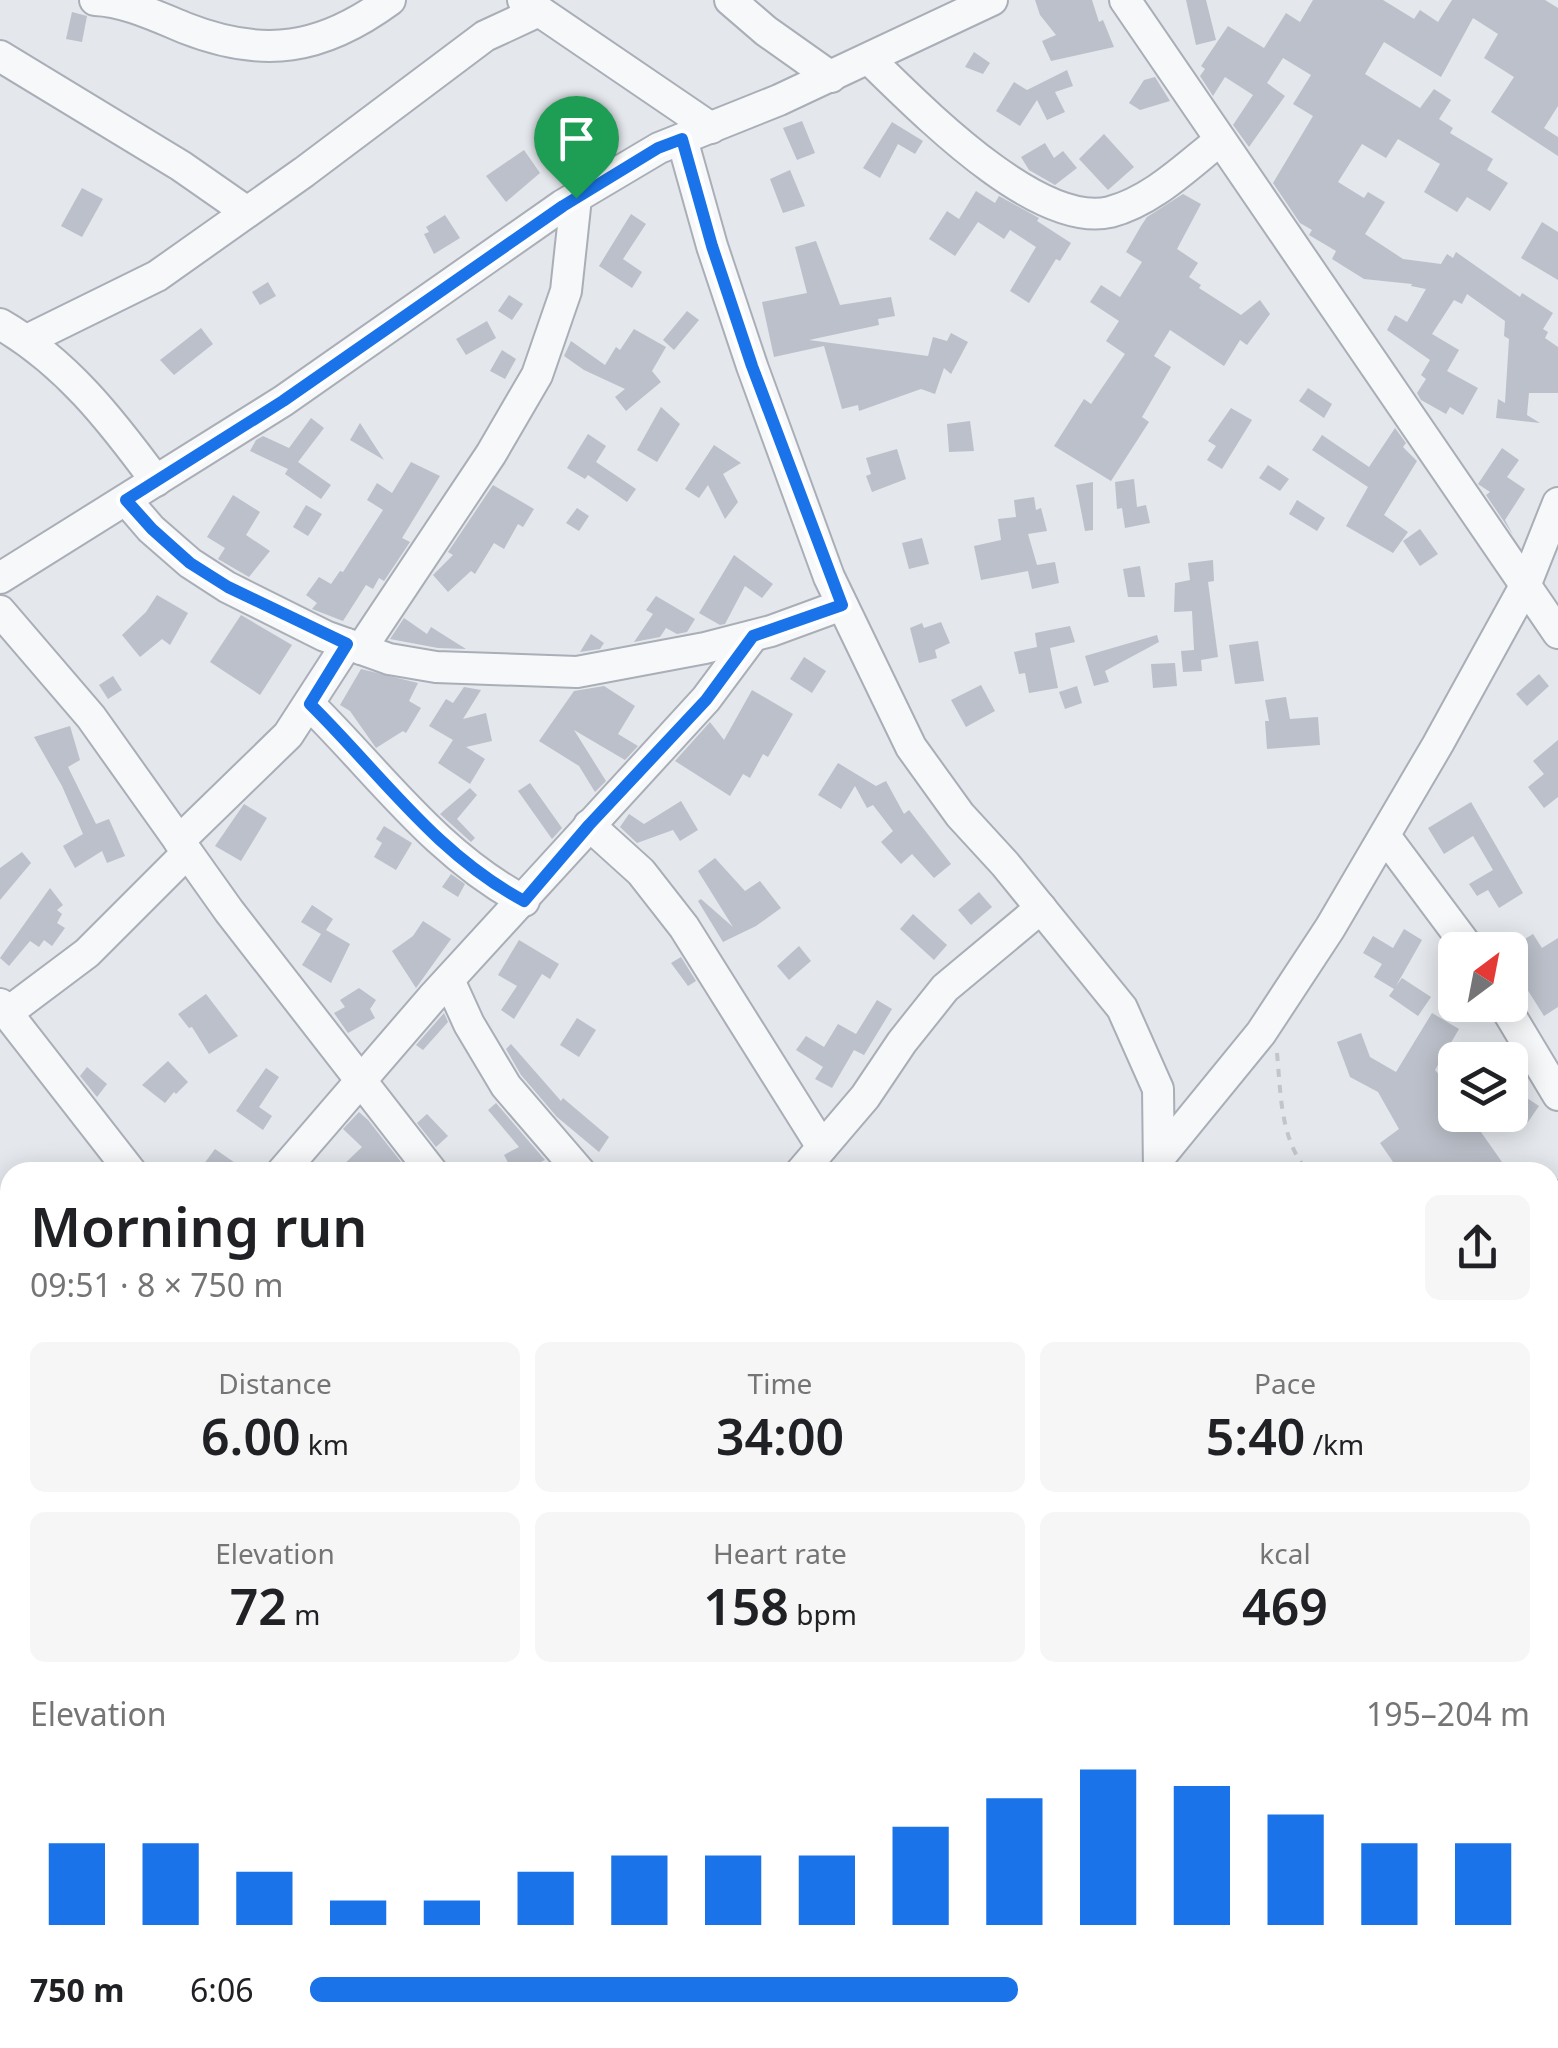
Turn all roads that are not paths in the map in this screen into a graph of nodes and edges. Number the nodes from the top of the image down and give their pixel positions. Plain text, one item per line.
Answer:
1 (95, 0) edge
2 (390, 0) edge
3 (992, 0) edge
4 (1126, 0) edge
5 (731, 1) edge
6 (531, 5) edge
7 (0, 56) edge
8 (869, 60) junction
9 (831, 76) junction
10 (696, 133) junction
11 (1219, 140) junction
12 (576, 198) junction
13 (246, 212) junction
14 (0, 324) edge
15 (27, 340) junction
16 (156, 481) junction
17 (126, 500) junction
18 (1558, 503) edge
19 (0, 578) edge
20 (1525, 586) junction
21 (842, 605) junction
22 (0, 612) edge
23 (1558, 633) edge
24 (753, 636) junction
25 (354, 647) junction
26 (310, 704) junction
27 (589, 825) junction
28 (1385, 836) junction
29 (183, 847) junction
30 (524, 901) junction
31 (1041, 908) junction
32 (1457, 932) edge
33 (449, 980) junction
34 (6, 1022) edge
35 (1514, 1022) edge
36 (359, 1080) junction
37 (1558, 1095) edge
38 (822, 1147) junction
39 (123, 1162) edge
40 (290, 1162) edge
41 (424, 1162) edge
42 (571, 1162) edge
43 (809, 1162) edge
44 (1159, 1162) edge
45 (1161, 1162) edge

1 - 2 street
3 - 8 street
4 - 11 street
5 - 9 street
6 - 10 street
6 - 13 street
7 - 13 street
8 - 9 street
8 - 11 street
9 - 10 street
10 - 12 street
10 - 21 street
11 - 20 street
12 - 16 street
12 - 25 street
13 - 15 street
14 - 15 street
15 - 16 street
16 - 17 street
17 - 19 street
17 - 25 street
18 - 20 street
20 - 23 street
20 - 28 street
21 - 24 street
21 - 31 street
22 - 29 street
24 - 25 street
24 - 27 street
25 - 26 street
26 - 29 street
26 - 30 street
27 - 30 street
27 - 38 street
28 - 32 street
28 - 45 street
29 - 34 street
29 - 36 street
30 - 33 street
31 - 38 street
31 - 44 street
33 - 36 street
33 - 42 street
34 - 39 street
35 - 37 street
36 - 40 street
36 - 41 street
38 - 43 street

